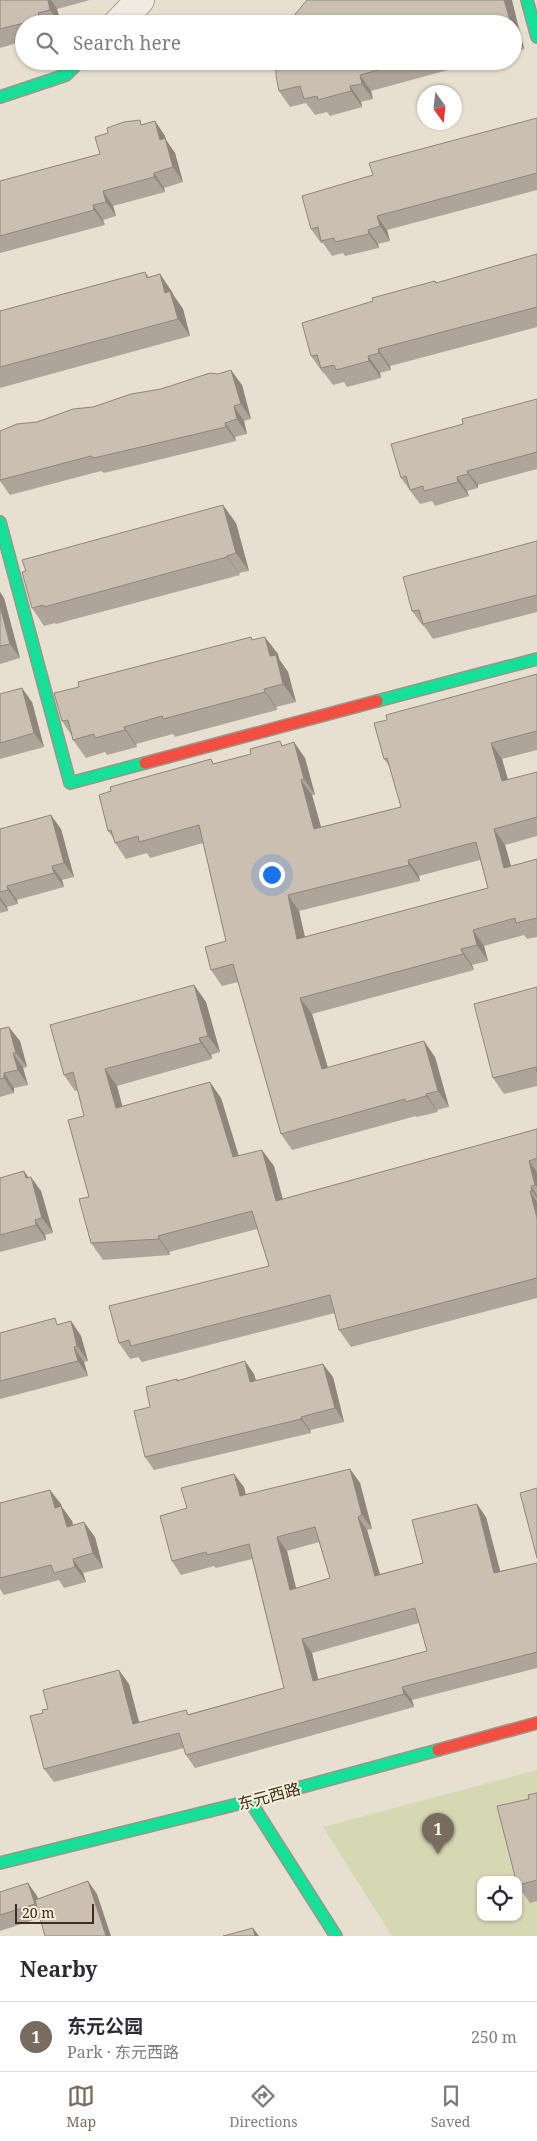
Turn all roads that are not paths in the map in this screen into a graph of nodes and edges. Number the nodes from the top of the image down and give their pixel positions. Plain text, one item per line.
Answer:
1 (140, 0) edge
2 (527, 0) edge
3 (126, 15) edge
4 (537, 37) edge
5 (71, 70) edge
6 (0, 97) edge
7 (0, 522) edge
8 (537, 658) edge
9 (537, 1723) edge
10 (250, 1801) junction
11 (0, 1863) edge
12 (336, 1936) edge

1 - 3 street
2 - 4 street
5 - 6 street
7 - 8 street
9 - 10 street, 东元西路
10 - 11 street, 东元西路
10 - 12 street

